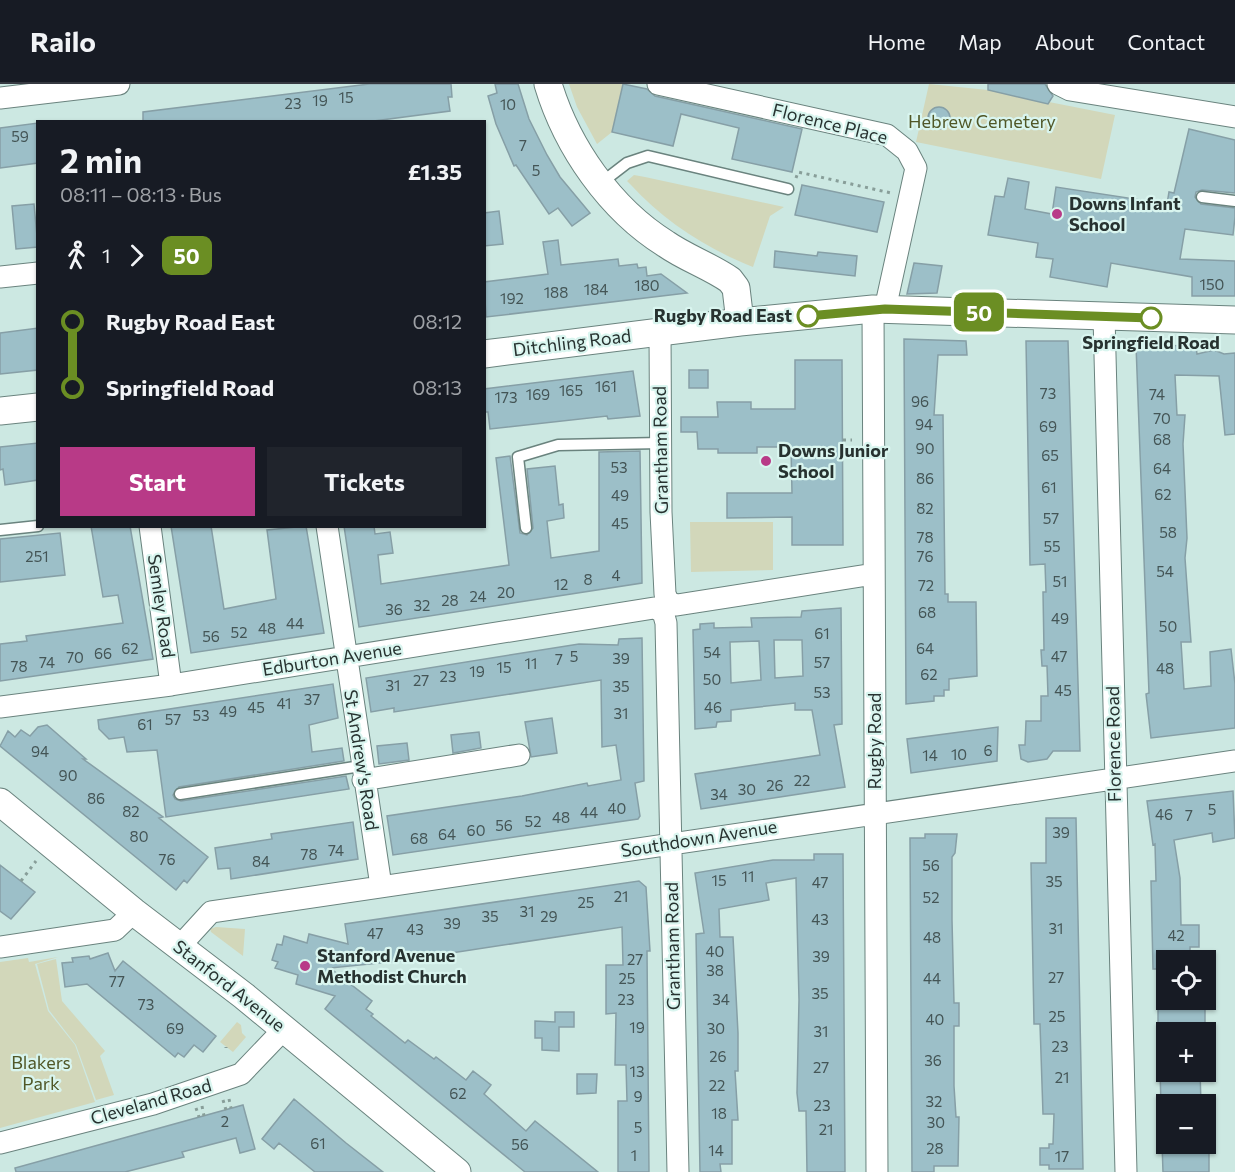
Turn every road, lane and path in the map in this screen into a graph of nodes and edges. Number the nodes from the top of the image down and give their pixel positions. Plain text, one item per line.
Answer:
1 (118, 84) edge
2 (548, 84) edge
3 (658, 84) edge
4 (1058, 84) edge
5 (0, 98) edge
6 (1235, 117) edge
7 (601, 183) junction
8 (788, 189) joint
9 (910, 197) junction
10 (1202, 197) dead end
11 (1235, 201) edge
12 (36, 273) edge
13 (0, 277) edge
14 (879, 309) junction
15 (1104, 316) junction
16 (1235, 320) edge
17 (740, 322) junction
18 (660, 332) junction
19 (486, 354) edge
20 (36, 406) edge
21 (0, 411) edge
22 (843, 440) dead end
23 (852, 440) dead end
24 (661, 443) junction
25 (36, 526) edge
26 (150, 528) edge
27 (327, 528) edge
28 (526, 528) dead end
29 (0, 530) edge
30 (874, 574) junction
31 (666, 607) junction
32 (345, 656) junction
33 (171, 685) junction
34 (0, 707) edge
35 (519, 755) dead end
36 (1235, 761) edge
37 (362, 773) junction
38 (1115, 778) junction
39 (180, 794) dead end
40 (0, 802) edge
41 (875, 813) junction
42 (671, 843) junction
43 (36, 861) dead end
44 (21, 881) dead end
45 (381, 886) junction
46 (134, 912) junction
47 (0, 947) edge
48 (179, 947) junction
49 (284, 1029) junction
50 (228, 1097) dead end
51 (223, 1098) dead end
52 (201, 1104) dead end
53 (196, 1106) dead end
54 (231, 1108) dead end
55 (226, 1110) dead end
56 (204, 1116) dead end
57 (199, 1117) dead end
58 (0, 1143) edge
59 (457, 1172) edge
60 (678, 1172) edge
61 (877, 1172) edge
62 (1126, 1172) edge

1 - 5 street
2 - 7 street
3 - 9 street, Florence Place
4 - 6 street
7 - 8 lane
7 - 17 street
8 - 9 path
9 - 14 street, Florence Place
10 - 11 lane
12 - 13 street
14 - 15 street, Ditchling Road
14 - 17 street, Ditchling Road
14 - 30 street, Rugby Road
15 - 16 street, Ditchling Road
15 - 38 street, Florence Road
17 - 18 street, Ditchling Road
18 - 19 street, Ditchling Road
18 - 24 street, Grantham Road
20 - 21 street
22 - 23 path
24 - 28 lane
24 - 31 street, Grantham Road
25 - 29 lane
26 - 33 street, Semley Road
27 - 32 street, St Andrew's Road
30 - 31 street, Edburton Avenue
30 - 41 street, Rugby Road
31 - 32 street, Edburton Avenue
31 - 42 street, Grantham Road
32 - 33 street, Edburton Avenue
32 - 37 street, St Andrew's Road
33 - 34 street, Edburton Avenue
35 - 37 street
36 - 38 street, Southdown Avenue
37 - 39 lane
37 - 45 street, St Andrew's Road
38 - 41 street, Southdown Avenue
38 - 62 street, Florence Road
40 - 46 street, Stanford Avenue
41 - 42 street, Southdown Avenue
41 - 61 street, Rugby Road
42 - 45 street, Southdown Avenue
42 - 60 street, Grantham Road
43 - 44 path
45 - 48 street, Southdown Avenue
46 - 47 street
46 - 48 street, Stanford Avenue
48 - 49 street, Stanford Avenue
49 - 58 street, Cleveland Road
49 - 59 street, Stanford Avenue
50 - 54 path
51 - 55 path
52 - 56 path
53 - 57 path

